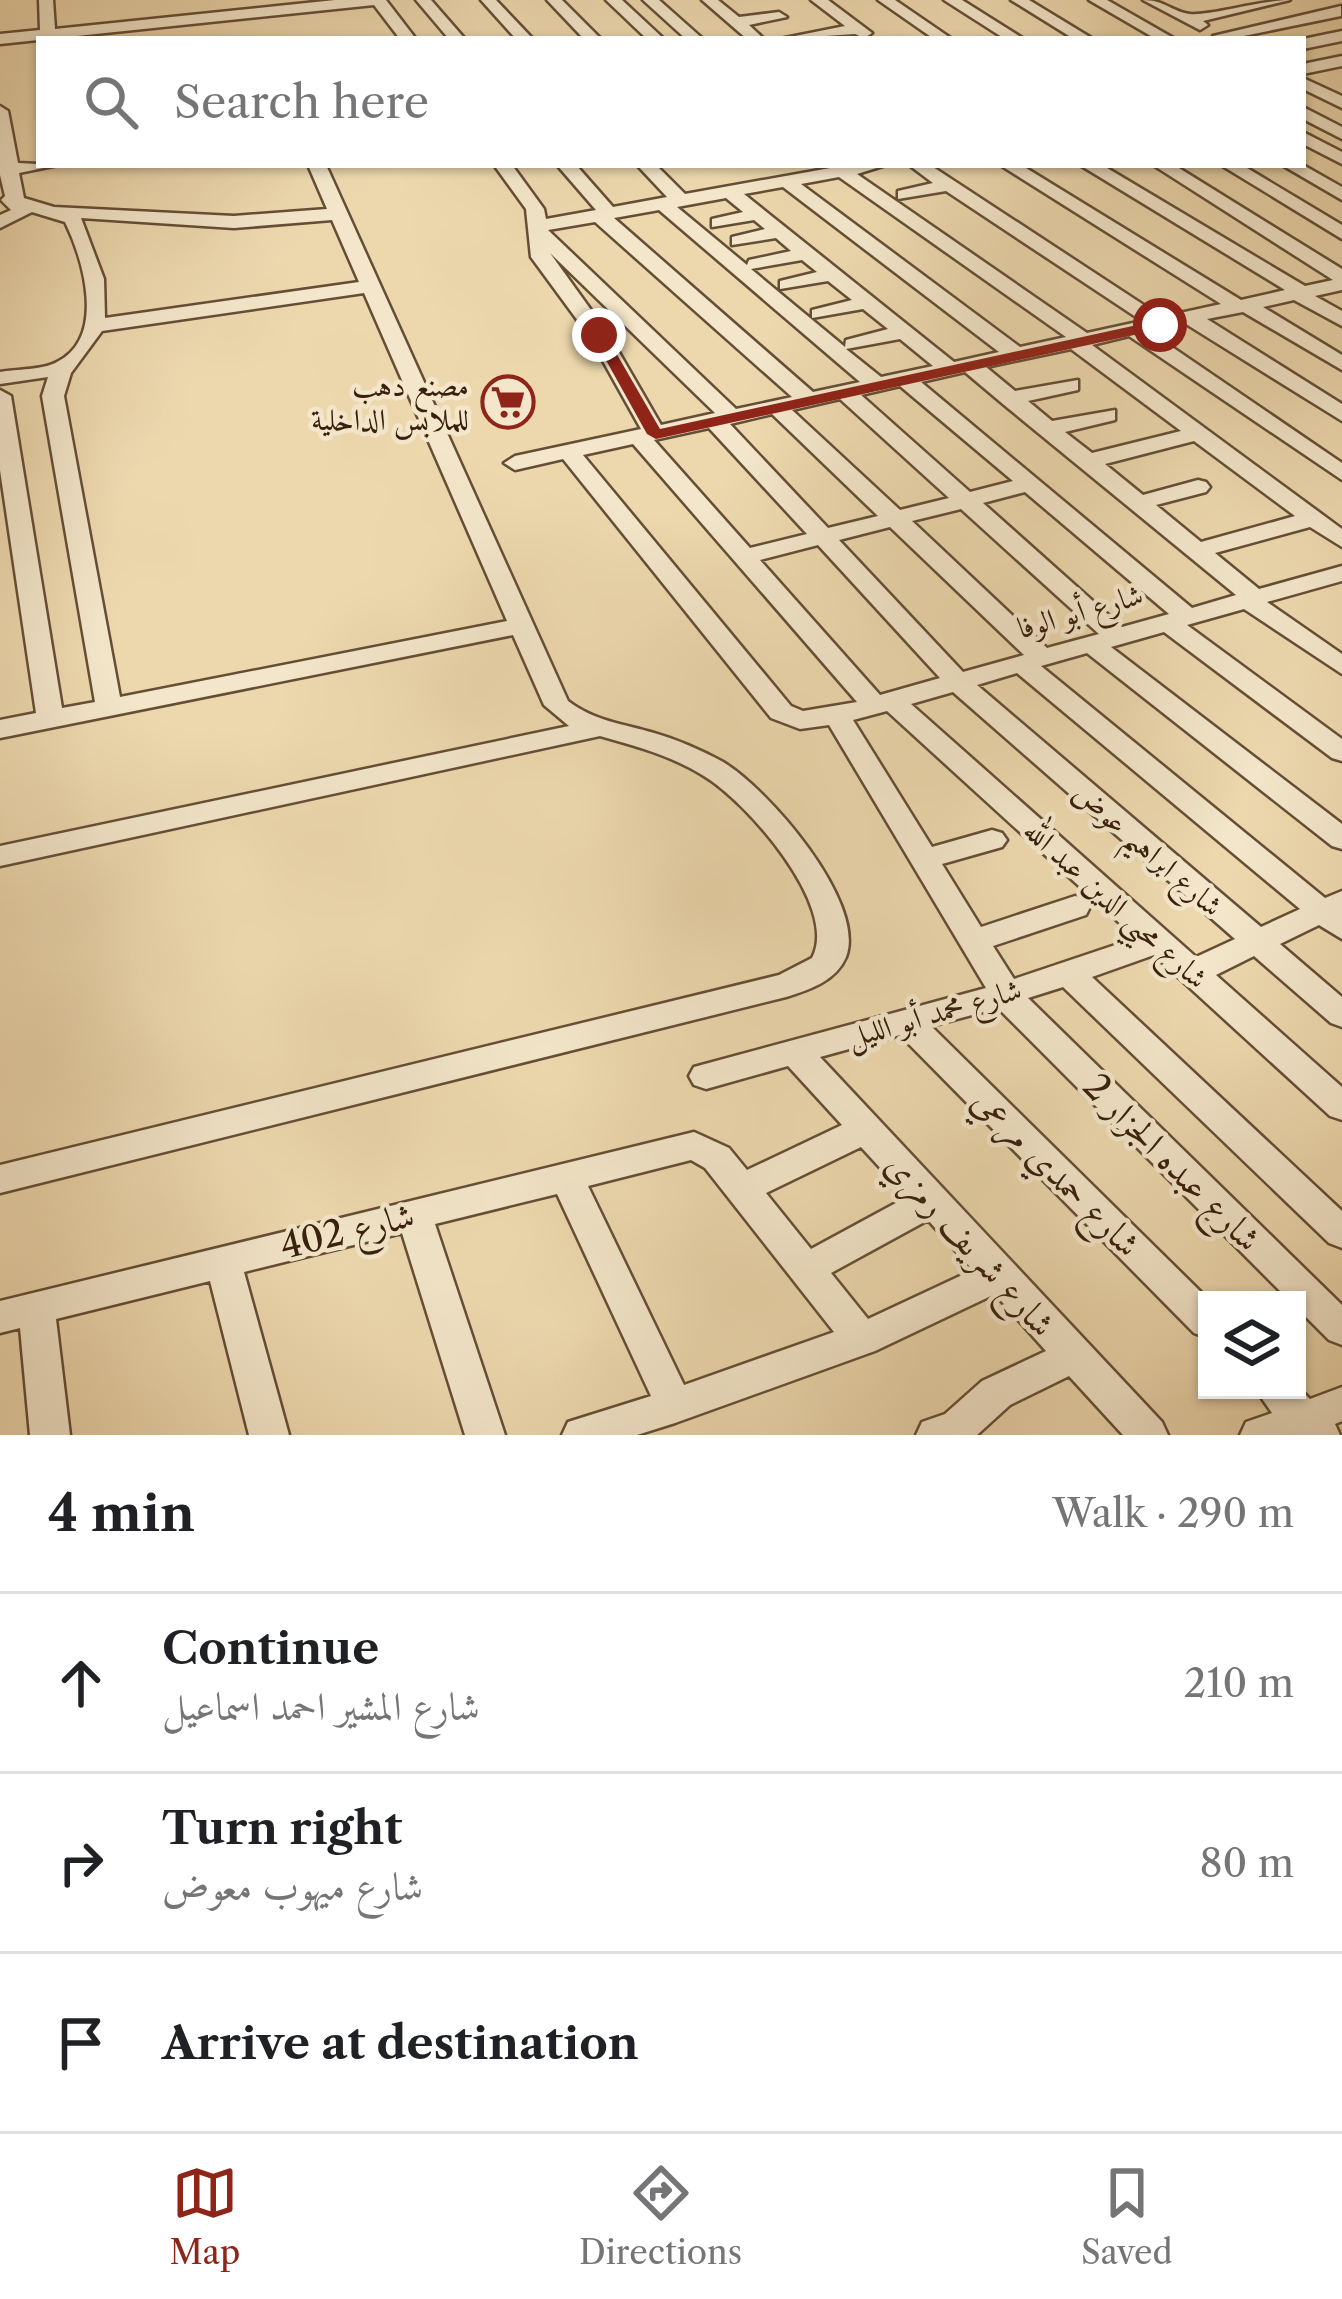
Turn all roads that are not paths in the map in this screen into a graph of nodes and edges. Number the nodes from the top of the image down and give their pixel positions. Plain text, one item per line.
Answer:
1 (46, 0) edge
2 (126, 0) edge
3 (323, 0) edge
4 (378, 0) edge
5 (423, 0) edge
6 (488, 0) edge
7 (554, 0) edge
8 (614, 0) edge
9 (650, 0) edge
10 (740, 0) edge
11 (818, 0) edge
12 (885, 0) edge
13 (951, 0) edge
14 (1018, 0) edge
15 (1096, 0) edge
16 (1150, 0) edge
17 (1283, 0) edge
18 (1315, 0) edge
19 (711, 2) edge
20 (217, 6) edge
21 (168, 8) edge
22 (1341, 12) edge
23 (460, 15) dead end
24 (779, 16) dead end
25 (438, 18) junction
26 (1188, 19) junction
27 (130, 20) junction
28 (736, 22) junction
29 (47, 29) junction
30 (865, 34) edge
31 (406, 36) edge
32 (454, 36) edge
33 (522, 36) edge
34 (590, 36) edge
35 (653, 36) edge
36 (692, 36) edge
37 (752, 36) edge
38 (834, 36) edge
39 (939, 36) edge
40 (1011, 36) edge
41 (1079, 36) edge
42 (1162, 36) edge
43 (1220, 36) edge
44 (1233, 36) edge
45 (1342, 36) edge
46 (3, 39) edge
47 (1306, 43) edge
48 (1342, 61) edge
49 (1342, 74) edge
50 (1306, 77) edge
51 (1306, 78) edge
52 (1306, 79) edge
53 (1342, 104) edge
54 (0, 111) edge
55 (1306, 114) edge
56 (1342, 134) edge
57 (1306, 139) edge
58 (1342, 159) edge
59 (36, 166) edge
60 (318, 168) edge
61 (505, 168) edge
62 (568, 168) edge
63 (648, 168) edge
64 (725, 168) edge
65 (923, 168) edge
66 (1014, 168) edge
67 (1094, 168) edge
68 (1167, 168) edge
69 (1235, 168) edge
70 (1296, 168) edge
71 (843, 169) edge
72 (5, 170) edge
73 (972, 172) dead end
74 (795, 175) edge
75 (945, 182) junction
76 (739, 191) junction
77 (904, 195) dead end
78 (1342, 195) edge
79 (12, 201) edge
80 (672, 203) junction
81 (60, 211) junction
82 (336, 214) junction
83 (758, 214) junction
84 (604, 215) junction
85 (0, 222) edge
86 (719, 223) dead end
87 (534, 227) junction
88 (779, 232) junction
89 (1342, 233) edge
90 (739, 241) dead end
91 (806, 253) junction
92 (756, 265) dead end
93 (832, 274) junction
94 (1342, 281) edge
95 (788, 285) dead end
96 (368, 286) junction
97 (1301, 294) junction
98 (867, 302) junction
99 (1243, 306) junction
100 (819, 314) dead end
101 (1191, 318) junction
102 (1342, 320) edge
103 (1160, 325) junction
104 (96, 326) junction
105 (1135, 330) junction
106 (903, 332) junction
107 (1080, 342) junction
108 (853, 344) dead end
109 (1018, 356) junction
110 (1342, 364) edge
111 (62, 368) junction
112 (961, 368) junction
113 (0, 377) edge
114 (906, 380) junction
115 (1070, 385) dead end
116 (878, 386) junction
117 (846, 393) junction
118 (0, 396) edge
119 (1011, 399) junction
120 (810, 401) junction
121 (778, 408) junction
122 (1342, 414) edge
123 (1107, 415) dead end
124 (725, 420) junction
125 (1048, 429) junction
126 (1199, 433) junction
127 (648, 436) junction
128 (569, 452) junction
129 (1089, 461) junction
130 (38, 462) junction
131 (515, 463) dead end
132 (1342, 473) edge
133 (1030, 484) junction
134 (1198, 488) dead end
135 (967, 502) junction
136 (1138, 503) junction
137 (1313, 519) junction
138 (896, 520) junction
139 (824, 537) junction
140 (1342, 540) edge
141 (1197, 550) junction
142 (744, 557) junction
143 (1335, 581) edge
144 (58, 585) junction
145 (1250, 598) junction
146 (1175, 618) junction
147 (521, 626) junction
148 (1103, 639) junction
149 (1031, 660) junction
150 (1342, 666) edge
151 (957, 681) junction
152 (882, 703) junction
153 (109, 707) junction
154 (837, 716) junction
155 (50, 719) junction
156 (0, 729) edge
157 (595, 729) junction
158 (1342, 752) edge
159 (1342, 839) edge
160 (992, 840) dead end
161 (0, 856) edge
162 (926, 859) junction
163 (1076, 907) dead end
164 (1335, 914) edge
165 (976, 940) junction
166 (1159, 942) junction
167 (1257, 943) junction
168 (1192, 972) junction
169 (1068, 973) junction
170 (1006, 994) junction
171 (1342, 1016) edge
172 (907, 1022) junction
173 (795, 1052) junction
174 (706, 1076) dead end
175 (1342, 1107) edge
176 (866, 1129) junction
177 (565, 1175) junction
178 (0, 1179) edge
179 (741, 1189) junction
180 (931, 1201) junction
181 (414, 1213) junction
182 (1342, 1233) edge
183 (223, 1261) junction
184 (806, 1269) junction
185 (998, 1275) junction
186 (18, 1312) edge
187 (1198, 1313) edge
188 (1342, 1329) edge
189 (862, 1339) junction
190 (1073, 1357) junction
191 (1284, 1399) edge
192 (1342, 1404) edge
193 (675, 1406) junction
194 (1312, 1427) edge
195 (41, 1433) edge
196 (269, 1435) edge
197 (485, 1435) edge
198 (582, 1435) edge
199 (936, 1435) edge
200 (1148, 1435) edge
201 (1260, 1435) edge

1 - 29 street
2 - 27 street
3 - 20 street
4 - 31 street
4 - 46 street
5 - 25 street
6 - 33 street
7 - 34 street
8 - 35 street
9 - 36 street
10 - 19 street
11 - 30 street
12 - 39 street
13 - 40 street
14 - 41 street
15 - 42 street
16 - 26 street
17 - 26 street
18 - 22 street
19 - 28 street
20 - 21 street
21 - 27 street
22 - 44 street
23 - 25 street
24 - 28 street
25 - 32 street
26 - 43 street
27 - 29 street
28 - 37 street
29 - 46 street
30 - 38 street
45 - 47 street
48 - 50 street
49 - 51 street
52 - 53 street
54 - 72 street
55 - 56 street
57 - 58 street
59 - 72 street
60 - 82 street
61 - 87 street, شارع محيي الدين عبد الله
62 - 84 street
63 - 80 street
64 - 76 street
65 - 75 street
66 - 99 street
67 - 97 street
68 - 94 street
69 - 89 street
70 - 78 street
71 - 74 street
71 - 107 street
72 - 79 street
73 - 75 street
74 - 76 street
74 - 109 street
75 - 77 street
75 - 103 street
76 - 80 street
76 - 83 street
79 - 81 street
79 - 85 street
80 - 84 street
80 - 116 street
81 - 82 street
81 - 104 street
82 - 96 street
83 - 86 street
83 - 88 street
84 - 87 street
84 - 120 street
87 - 124 street, شارع ابراهيم عوض
87 - 127 street, شارع محيي الدين عبد الله
88 - 90 street
88 - 91 street
91 - 92 street
91 - 93 street
93 - 95 street
93 - 98 street
94 - 97 street
96 - 104 street
96 - 147 street
97 - 99 street
97 - 102 street
98 - 100 street
98 - 106 street
99 - 101 street
99 - 110 street
101 - 103 street
101 - 122 street
103 - 105 street
104 - 111 street
105 - 107 street
105 - 132 street
106 - 108 street
106 - 112 street
107 - 109 street
107 - 126 street
109 - 112 street
111 - 113 street
111 - 130 street
112 - 114 street
112 - 119 street
114 - 116 street
114 - 133 street
115 - 119 street
116 - 117 street
117 - 120 street
117 - 135 street
118 - 130 street
119 - 125 street
120 - 121 street
121 - 124 street
121 - 138 street
123 - 125 street
124 - 127 street
124 - 139 street, شارع ابراهيم عوض
125 - 129 street
126 - 129 street
126 - 137 street
127 - 128 street
127 - 142 street, شارع محيي الدين عبد الله
128 - 131 street
128 - 154 street
129 - 136 street
130 - 144 street
130 - 144 street
133 - 135 street
133 - 146 street
134 - 136 street
135 - 138 street
135 - 148 street
136 - 141 street
137 - 140 street
137 - 141 street
138 - 139 street
138 - 149 street
139 - 142 street
139 - 151 street, شارع ابراهيم عوض
141 - 145 street
142 - 152 street, شارع محيي الدين عبد الله
143 - 145 street, شارع أبو الوفا
144 - 153 street
144 - 155 street
145 - 146 street, شارع أبو الوفا
145 - 150 street
146 - 148 street, شارع أبو الوفا
146 - 158 street
147 - 153 street
147 - 157 street
148 - 149 street, شارع أبو الوفا
148 - 159 street
149 - 151 street, شارع أبو الوفا
149 - 164 street
151 - 152 street, شارع أبو الوفا
151 - 167 street, شارع ابراهيم عوض
152 - 154 street, شارع أبو الوفا
152 - 166 street, شارع محيي الدين عبد الله
153 - 155 street
154 - 162 street, شارع عبده الجزار 2
155 - 156 street
157 - 161 street
157 - 178 street
160 - 162 street
162 - 165 street, شارع عبده الجزار 2
163 - 165 street
164 - 167 street
165 - 170 street, شارع عبده الجزار 2
166 - 168 street, شارع محيي الدين عبد الله
166 - 169 street, شارع محمد أبو الليل
167 - 168 street
167 - 171 street, شارع ابراهيم عوض
168 - 175 street, شارع محيي الدين عبد الله
169 - 170 street, شارع محمد أبو الليل
169 - 182 street
170 - 172 street, شارع محمد أبو الليل
170 - 188 street, شارع عبده الجزار 2
172 - 173 street, شارع محمد أبو الليل
172 - 187 street, شارع حمدي مرعي
173 - 174 street, شارع محمد أبو الليل
173 - 176 street, شارع شريف رمزي
176 - 179 street
176 - 180 street, شارع شريف رمزي
177 - 179 street, شارع 402
177 - 181 street, شارع 402
177 - 193 street
179 - 184 street
180 - 184 street
180 - 185 street, شارع شريف رمزي
181 - 183 street, شارع 402
181 - 197 street
183 - 186 street, شارع 402
183 - 196 street
184 - 189 street
185 - 189 street
185 - 190 street, شارع شريف رمزي
186 - 195 street
189 - 193 street
190 - 199 street
190 - 200 street, شارع شريف رمزي
191 - 194 street
192 - 194 street
193 - 198 street
194 - 201 street

